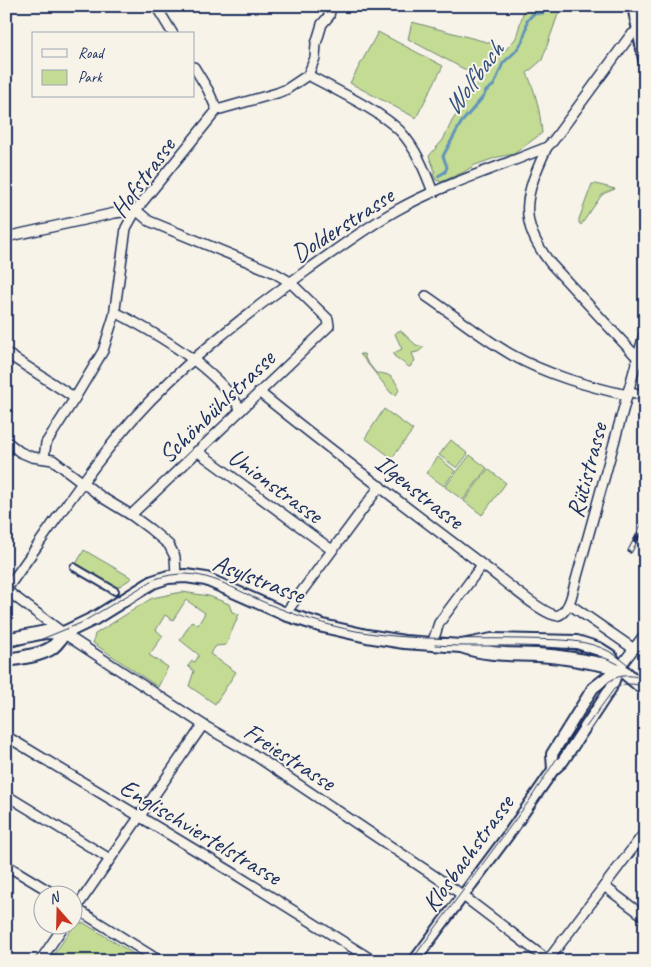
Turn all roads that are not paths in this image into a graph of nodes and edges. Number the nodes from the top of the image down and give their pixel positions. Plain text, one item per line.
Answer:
1 (156, 6) edge
2 (331, 6) edge
3 (634, 6) edge
4 (642, 28) edge
5 (172, 32) edge
6 (645, 59) edge
7 (195, 69) edge
8 (308, 75) junction
9 (218, 110) junction
10 (547, 147) junction
11 (433, 192) junction
12 (136, 210) junction
13 (6, 237) edge
14 (290, 282) junction
15 (426, 296) dead end
16 (115, 312) junction
17 (645, 331) edge
18 (6, 354) edge
19 (637, 358) junction
20 (194, 360) junction
21 (645, 366) edge
22 (259, 392) junction
23 (627, 393) junction
24 (645, 396) edge
25 (76, 398) junction
26 (241, 410) junction
27 (6, 442) edge
28 (197, 451) junction
29 (44, 458) junction
30 (83, 484) junction
31 (380, 486) junction
32 (131, 515) junction
33 (332, 550) junction
34 (482, 564) junction
35 (74, 567) dead end
36 (176, 576) junction
37 (6, 590) edge
38 (115, 591) dead end
39 (569, 604) junction
40 (284, 614) junction
41 (558, 615) joint
42 (64, 633) junction
43 (645, 634) edge
44 (6, 640) edge
45 (432, 644) junction
46 (634, 649) junction
47 (6, 660) edge
48 (619, 668) junction
49 (645, 690) edge
50 (203, 725) junction
51 (6, 736) edge
52 (553, 770) junction
53 (6, 795) edge
54 (140, 817) junction
55 (645, 832) edge
56 (110, 859) junction
57 (6, 865) edge
58 (37, 884) edge
59 (604, 886) junction
60 (462, 895) junction
61 (82, 898) edge
62 (82, 914) edge
63 (645, 917) edge
64 (58, 934) edge
65 (548, 960) edge
66 (40, 961) edge
67 (160, 961) edge
68 (374, 961) edge
69 (414, 961) edge

1 - 5 street
2 - 8 street
3 - 4 main road
4 - 6 main road
4 - 10 street, Dolderstrasse
7 - 9 street
8 - 9 street
8 - 11 street
9 - 12 street, Hofstrasse
10 - 11 street, Dolderstrasse
10 - 19 street
11 - 14 street, Dolderstrasse
12 - 13 street
12 - 14 street
12 - 16 street, Hofstrasse
14 - 20 street, Dolderstrasse
14 - 22 street, Schönbühlstrasse
15 - 23 street
16 - 20 street
16 - 25 street, Hofstrasse
17 - 19 street, Rütistrasse
18 - 25 street
19 - 21 street
19 - 23 street, Rütistrasse
20 - 26 street
20 - 30 street, Dolderstrasse
22 - 26 street, Schönbühlstrasse
22 - 31 street, Ilgenstrasse
23 - 24 street
23 - 39 street, Rütistrasse
25 - 29 street, Hofstrasse
26 - 28 street, Schönbühlstrasse
27 - 29 street, Asylstrasse
28 - 32 street, Schönbühlstrasse
28 - 33 street, Unionstrasse
29 - 30 street, Asylstrasse
30 - 32 street, Asylstrasse
30 - 37 street, Dolderstrasse
31 - 33 street
31 - 34 street, Ilgenstrasse
32 - 36 street, Asylstrasse
33 - 40 street
34 - 41 street, Ilgenstrasse
34 - 45 street
35 - 38 street
36 - 40 main road, Asylstrasse
36 - 42 main road
37 - 42 street, Freiestrasse
39 - 41 street, Rütistrasse
39 - 46 street
40 - 45 main road, Asylstrasse
42 - 44 main road
42 - 47 main road
42 - 50 street, Freiestrasse
43 - 46 street, Klosbachstrasse
45 - 48 main road, Asylstrasse
46 - 48 street, Klosbachstrasse
48 - 49 main road, Asylstrasse
48 - 52 street, Klosbachstrasse
48 - 52 street, Klosbachstrasse
50 - 54 street
50 - 60 street, Freiestrasse
51 - 54 street, Englischviertelstrasse
52 - 60 street, Klosbachstrasse
53 - 56 street
54 - 56 street
54 - 68 street, Englischviertelstrasse
55 - 59 street
56 - 61 street
57 - 58 street
59 - 63 street
59 - 65 street
60 - 65 street, Freiestrasse
60 - 69 street, Klosbachstrasse
62 - 67 street
64 - 66 street

